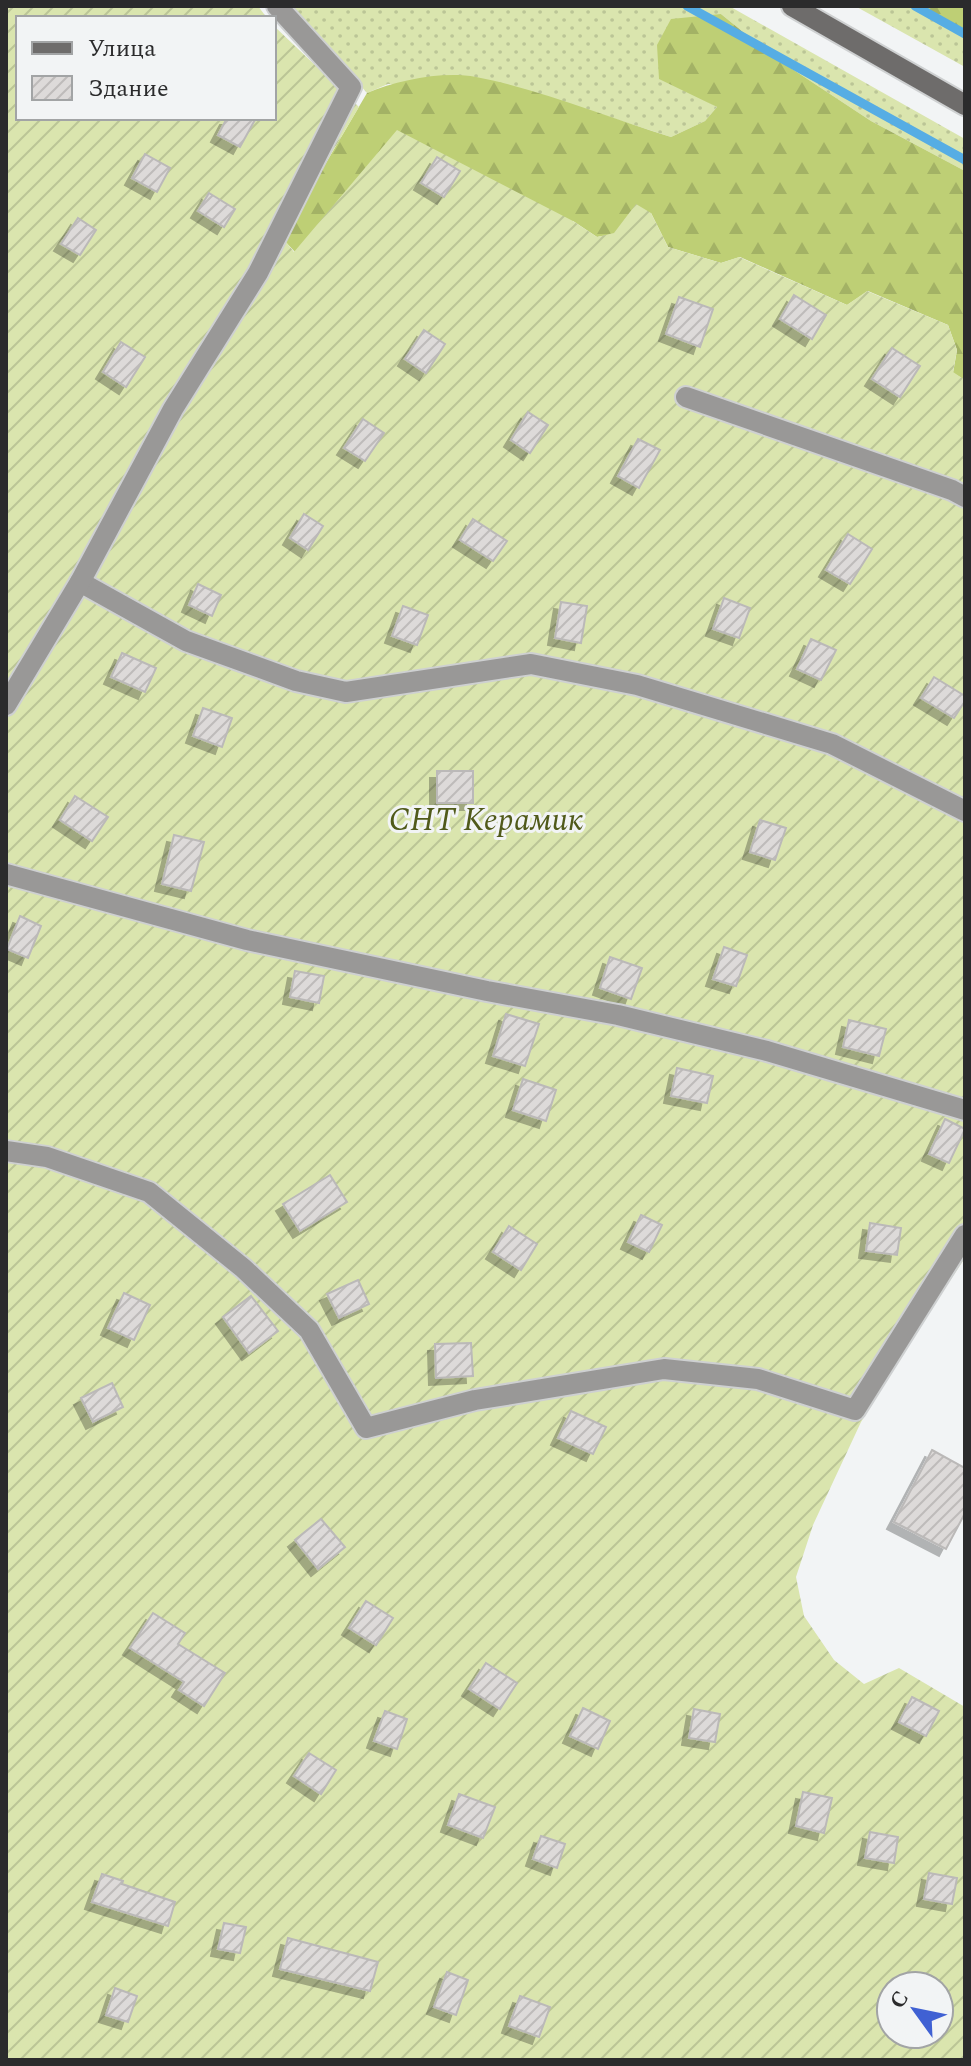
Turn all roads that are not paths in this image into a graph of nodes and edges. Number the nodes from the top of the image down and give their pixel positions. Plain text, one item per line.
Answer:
1 (277, 6) edge
2 (792, 6) edge
3 (965, 105) edge
4 (686, 397) dead end
5 (965, 497) edge
6 (80, 582) junction
7 (6, 705) edge
8 (965, 811) edge
9 (6, 874) edge
10 (965, 1110) edge
11 (6, 1151) edge
12 (965, 1235) edge

1 - 6 street
2 - 3 main road
4 - 5 street
6 - 7 street
6 - 8 street
9 - 10 street
11 - 12 street

